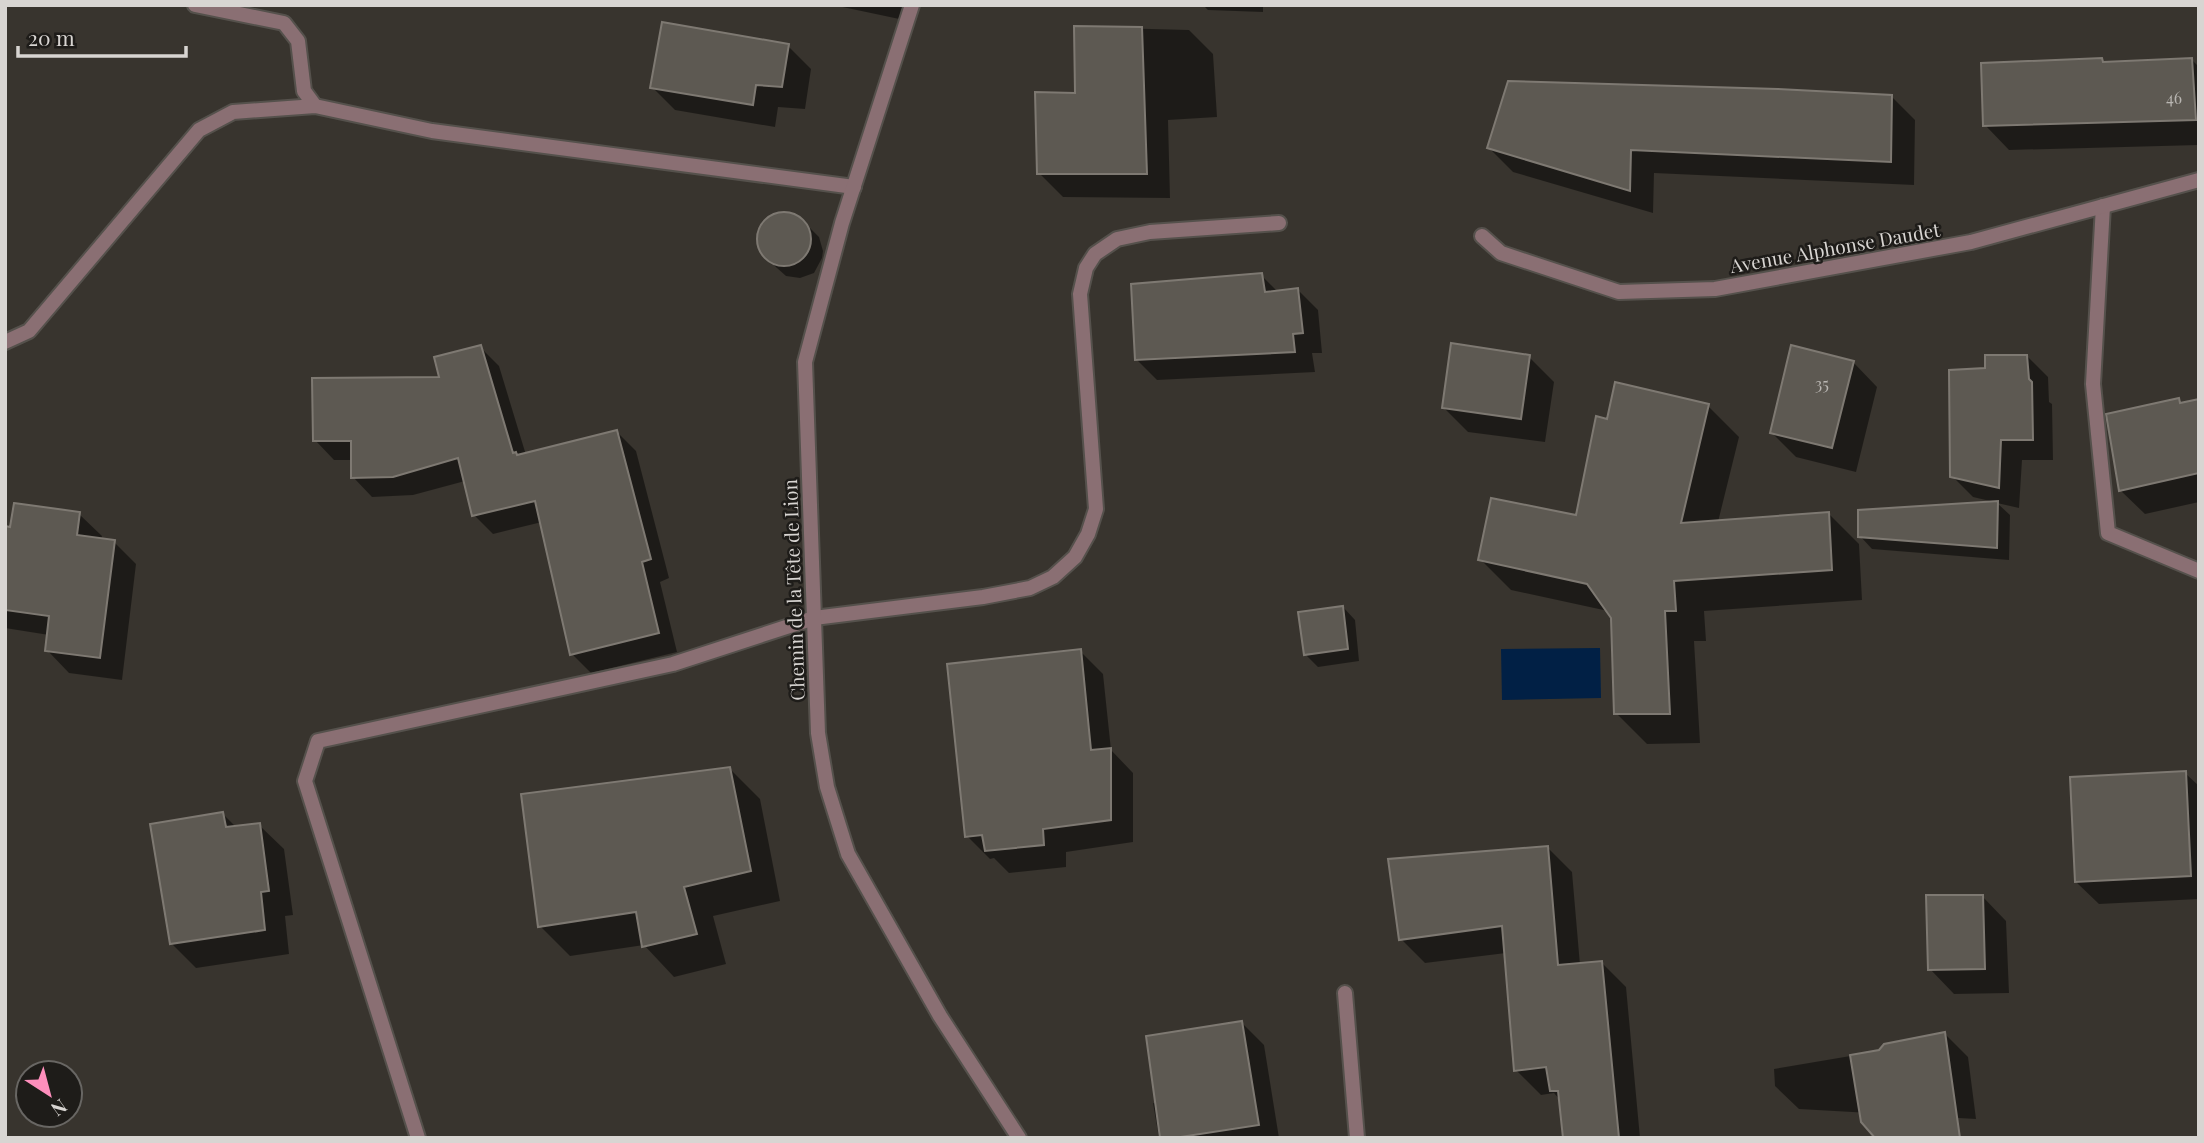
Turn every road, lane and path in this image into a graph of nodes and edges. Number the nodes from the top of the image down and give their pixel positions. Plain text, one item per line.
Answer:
1 (195, 5) edge
2 (912, 5) edge
3 (315, 106) junction
4 (2199, 180) edge
5 (854, 187) junction
6 (2103, 206) junction
7 (1279, 223) dead end
8 (1482, 236) dead end
9 (5, 342) edge
10 (2199, 571) edge
11 (814, 618) junction
12 (1345, 993) dead end
13 (418, 1138) edge
14 (1019, 1138) edge
15 (1357, 1138) edge

1 - 3 street
2 - 5 street, Chemin de la Tête de Lion
3 - 5 street
3 - 9 street
4 - 6 street, Avenue Alphonse Daudet
5 - 11 street, Chemin de la Tête de Lion
6 - 8 street, Avenue Alphonse Daudet
6 - 10 street
7 - 11 street
11 - 13 street
11 - 14 street, Chemin de la Tête de Lion
12 - 15 street

